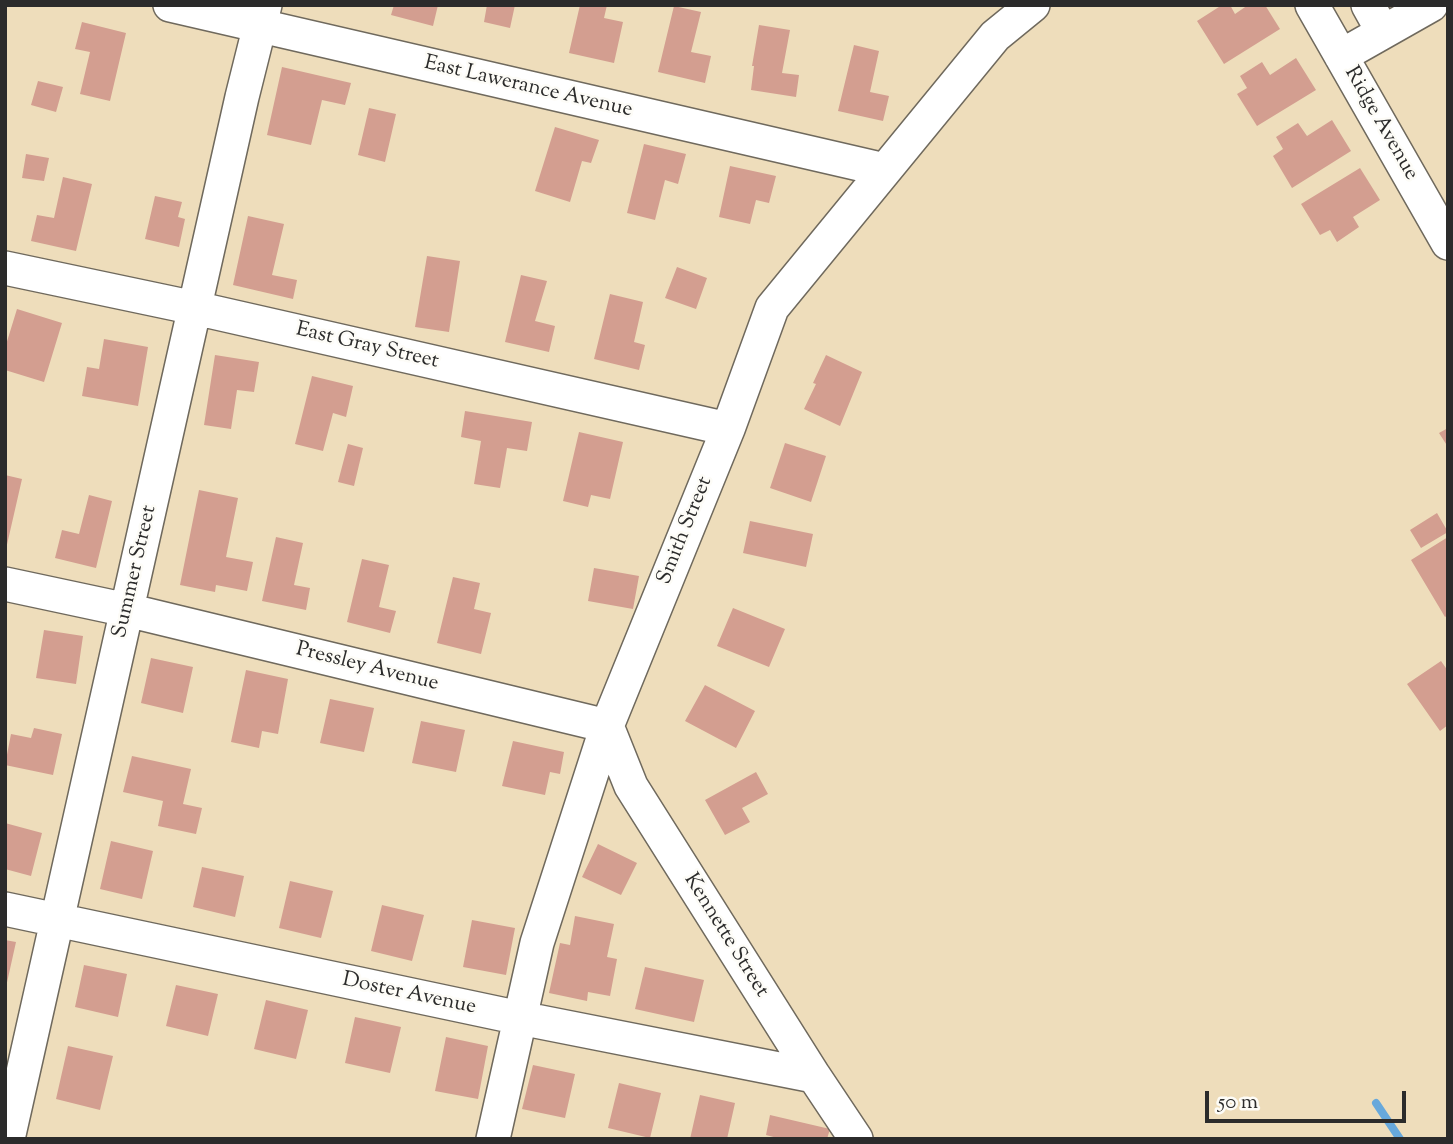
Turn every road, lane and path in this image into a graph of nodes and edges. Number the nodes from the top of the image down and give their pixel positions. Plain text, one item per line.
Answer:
1 (170, 5) edge
2 (1034, 5) edge
3 (1311, 5) edge
4 (1431, 5) edge
5 (263, 16) edge
6 (1376, 19) edge
7 (1340, 56) junction
8 (885, 170) junction
9 (1448, 243) edge
10 (5, 268) edge
11 (195, 308) junction
12 (728, 429) junction
13 (5, 584) edge
14 (127, 610) junction
15 (607, 726) junction
16 (5, 909) edge
17 (57, 921) junction
18 (520, 1018) junction
19 (814, 1076) junction
20 (8, 1139) edge
21 (493, 1139) edge
22 (856, 1139) edge

1 - 5 street, East Lawerance Avenue
2 - 8 street, Smith Street
3 - 7 street, Ridge Avenue
4 - 6 street
5 - 8 street, East Lawerance Avenue
5 - 11 street, Summer Street
6 - 7 street
7 - 9 street, Ridge Avenue
8 - 12 street, Smith Street
10 - 11 street, East Gray Street
11 - 12 street, East Gray Street
11 - 14 street, Summer Street
12 - 15 street, Smith Street
13 - 14 street, Pressley Avenue
14 - 15 street, Pressley Avenue
14 - 17 street, Summer Street
15 - 18 street, Smith Street
15 - 19 street, Kennette Street
16 - 17 street, Doster Avenue
17 - 18 street, Doster Avenue
17 - 20 street, Summer Street
18 - 19 street, Doster Avenue
18 - 21 street, Smith Street
19 - 22 street, Kennette Street

